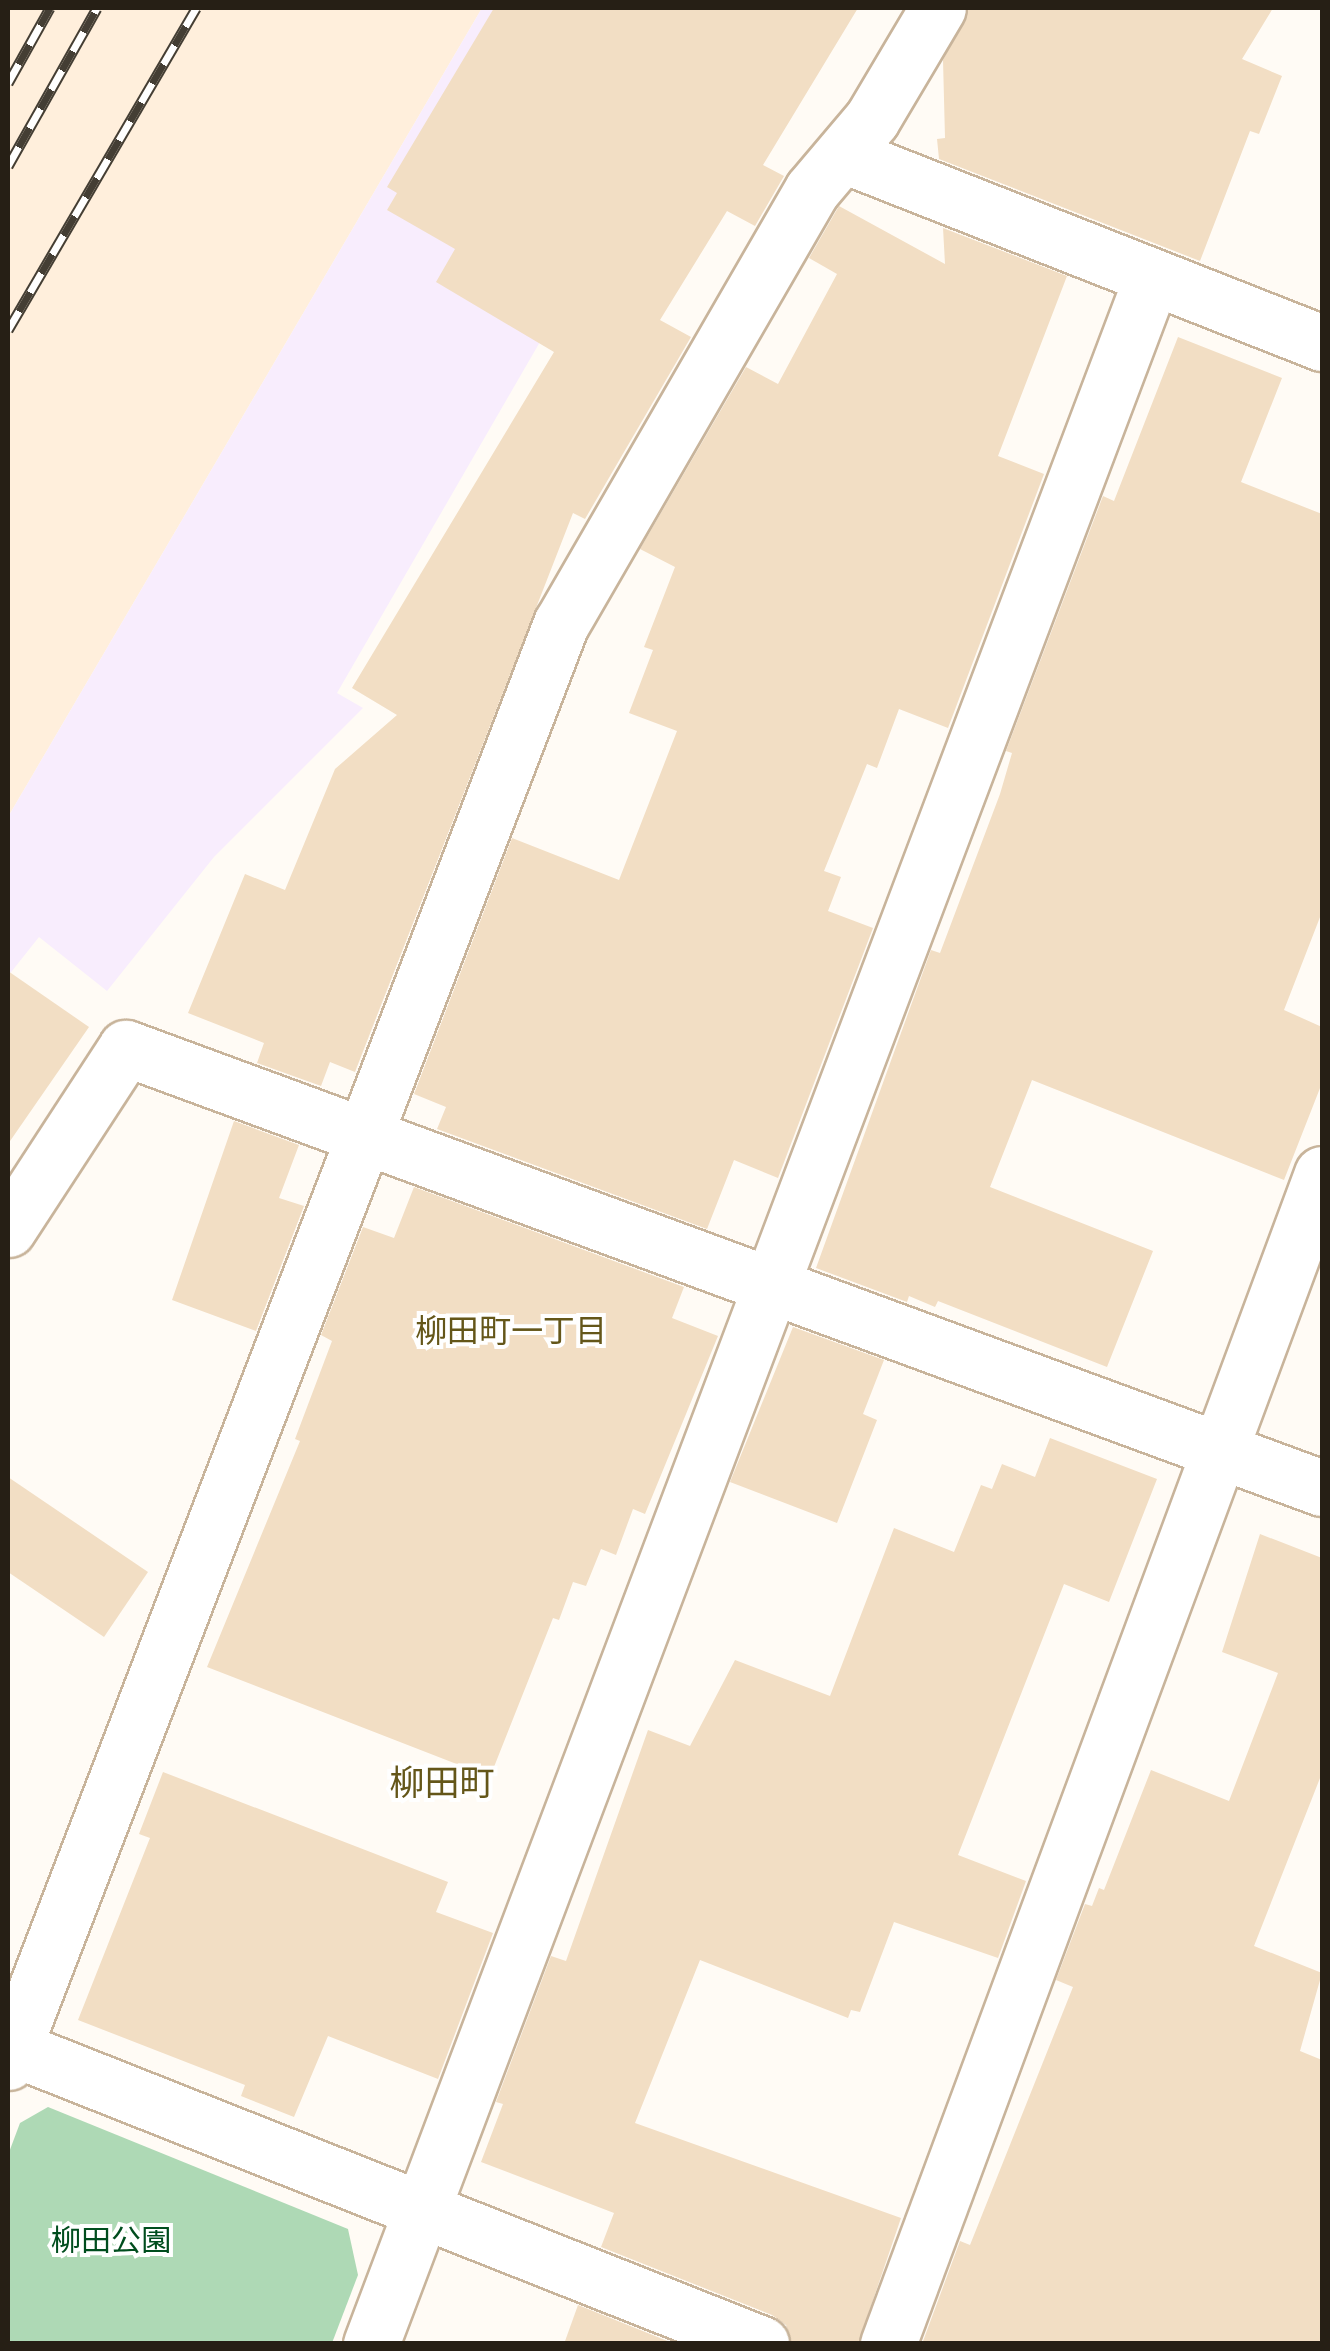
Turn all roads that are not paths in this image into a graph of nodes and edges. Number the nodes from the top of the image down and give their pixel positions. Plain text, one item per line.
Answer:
1 (938, 8) edge
2 (844, 155) junction
3 (1152, 276) junction
4 (1322, 343) edge
5 (362, 1132) junction
6 (1322, 1174) edge
7 (8, 1229) edge
8 (772, 1283) junction
9 (1219, 1448) junction
10 (1322, 1488) edge
11 (9, 2052) edge
12 (422, 2210) junction
13 (371, 2344) edge
14 (761, 2344) edge
15 (888, 2344) edge

1 - 2 street
2 - 3 street
2 - 5 street
3 - 4 street
3 - 8 street
5 - 7 street
5 - 8 street
5 - 11 street
6 - 9 street
8 - 9 street
8 - 12 street
9 - 10 street
9 - 15 street
11 - 12 street
12 - 13 street
12 - 14 street

